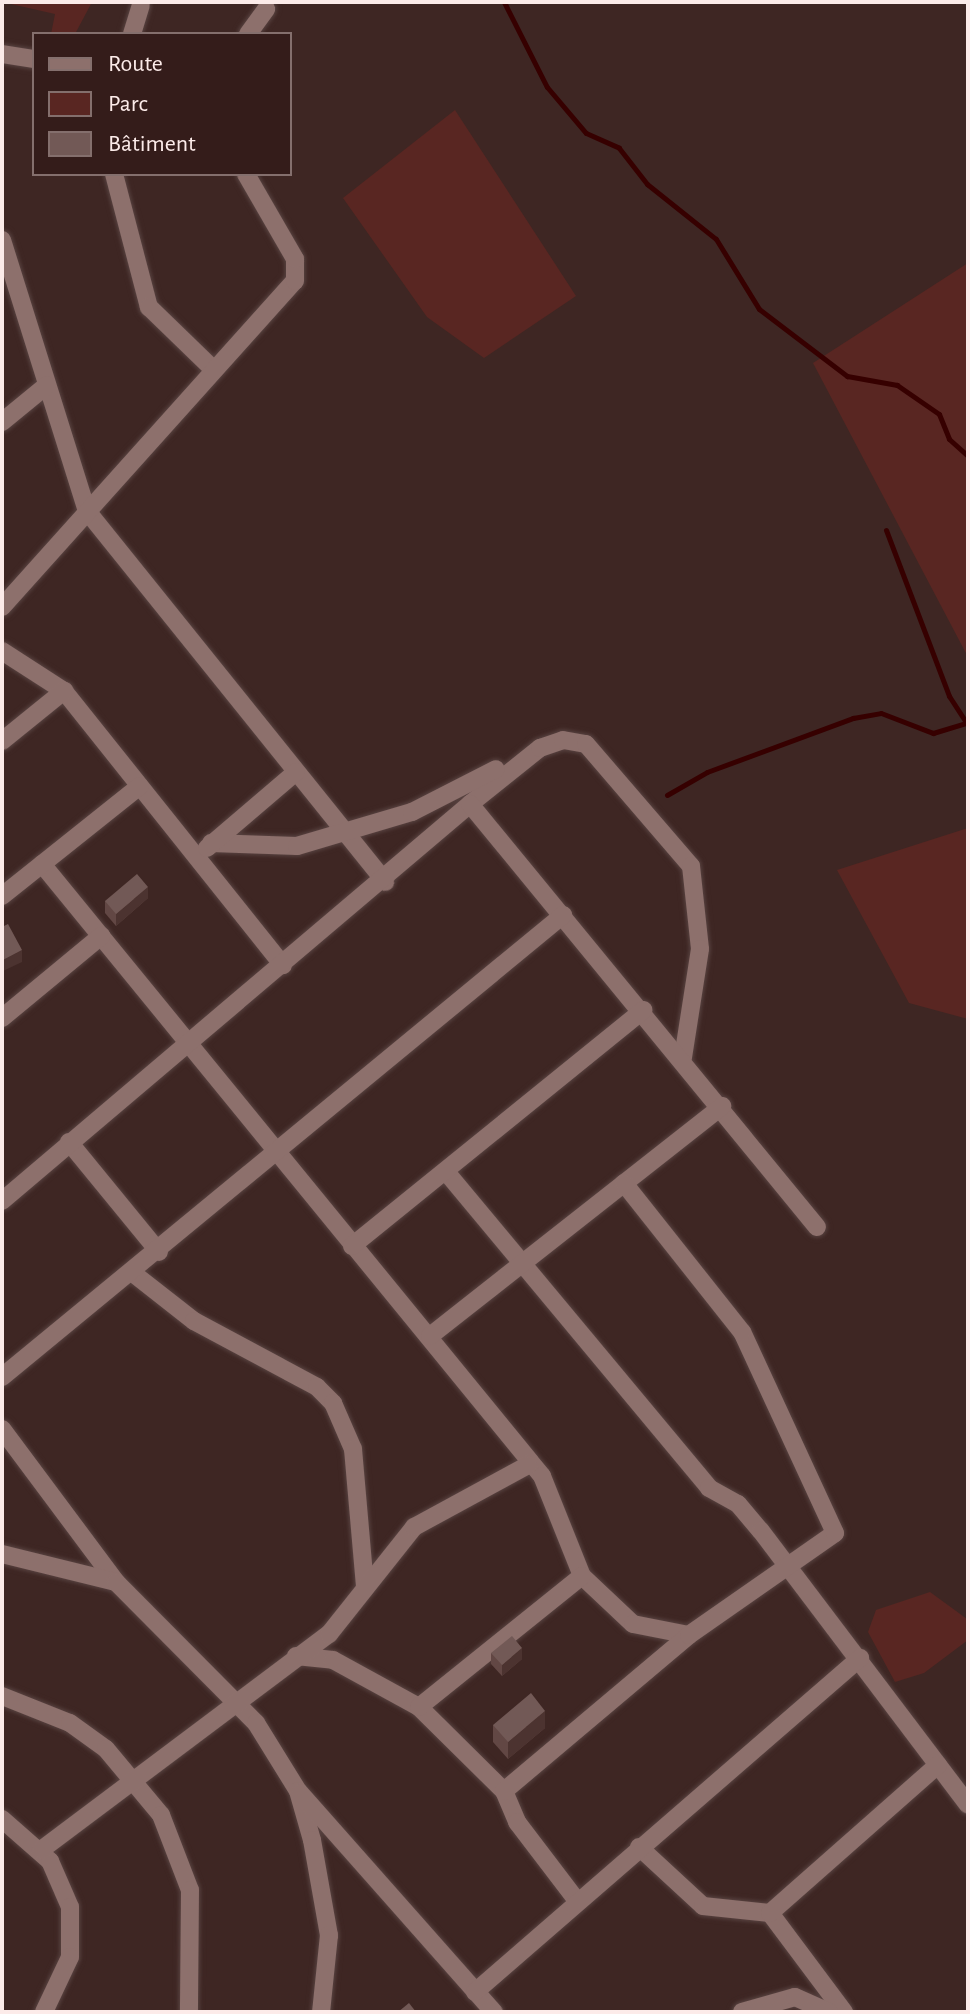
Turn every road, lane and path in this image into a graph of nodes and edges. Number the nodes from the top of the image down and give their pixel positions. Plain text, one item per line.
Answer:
1 (141, 5) dead end
2 (266, 9) dead end
3 (133, 32) edge
4 (249, 32) edge
5 (2, 54) edge
6 (32, 59) edge
7 (115, 176) edge
8 (247, 176) edge
9 (4, 252) edge
10 (213, 369) junction
11 (47, 385) junction
12 (2, 422) edge
13 (87, 511) junction
14 (2, 607) edge
15 (2, 651) edge
16 (64, 691) junction
17 (2, 741) edge
18 (540, 748) junction
19 (296, 772) junction
20 (140, 786) junction
21 (470, 804) junction
22 (344, 832) junction
23 (211, 843) junction
24 (196, 858) junction
25 (42, 864) junction
26 (385, 882) junction
27 (2, 896) edge
28 (563, 915) junction
29 (101, 936) junction
30 (283, 965) junction
31 (643, 1010) junction
32 (4, 1012) edge
33 (189, 1042) junction
34 (683, 1058) junction
35 (722, 1106) junction
36 (69, 1142) junction
37 (277, 1151) junction
38 (447, 1173) junction
39 (624, 1183) junction
40 (2, 1201) edge
41 (817, 1227) dead end
42 (352, 1246) junction
43 (159, 1252) junction
44 (526, 1261) junction
45 (134, 1274) junction
46 (430, 1336) junction
47 (2, 1377) edge
48 (2, 1429) edge
49 (528, 1465) junction
50 (2, 1554) edge
51 (784, 1565) junction
52 (582, 1576) junction
53 (116, 1582) junction
54 (365, 1587) junction
55 (689, 1635) junction
56 (294, 1656) junction
57 (860, 1658) junction
58 (2, 1696) edge
59 (239, 1703) junction
60 (419, 1707) junction
61 (938, 1765) junction
62 (138, 1781) junction
63 (298, 1791) junction
64 (504, 1791) junction
65 (968, 1805) edge
66 (2, 1819) edge
67 (639, 1847) junction
68 (41, 1850) junction
69 (575, 1898) junction
70 (770, 1913) junction
71 (483, 2005) edge
72 (44, 2012) edge
73 (189, 2012) edge
74 (321, 2012) edge
75 (742, 2012) edge
76 (829, 2012) edge
77 (844, 2012) edge

1 - 3 street
2 - 4 street
5 - 6 street
7 - 10 street
8 - 10 street
9 - 11 street
10 - 13 street
11 - 12 street
11 - 13 street
13 - 14 street
13 - 19 street
15 - 16 street
16 - 17 street
16 - 20 street
18 - 21 street
18 - 22 street
18 - 34 street
19 - 22 street
19 - 23 street
20 - 24 street
20 - 25 street
21 - 26 street
21 - 28 street
22 - 23 street
22 - 26 street
23 - 24 street
24 - 30 street
25 - 27 street
25 - 29 street
26 - 30 street
28 - 31 street
28 - 37 street
29 - 32 street
29 - 33 street
30 - 33 street
31 - 34 street
31 - 38 street
33 - 36 street
33 - 37 street
34 - 35 street
35 - 39 street
35 - 41 street
36 - 40 street
36 - 43 street
37 - 42 street
37 - 43 street
38 - 42 street
38 - 44 street
39 - 44 street
39 - 51 street
42 - 46 street
43 - 45 street
44 - 46 street
44 - 51 street
45 - 47 street
45 - 54 street
46 - 49 street
48 - 53 street
49 - 52 street
49 - 54 street
50 - 53 street
51 - 55 street
51 - 57 street
52 - 55 street
52 - 60 street
53 - 59 street
54 - 56 street
55 - 64 street
56 - 59 street
56 - 60 street
57 - 61 street
57 - 67 street
58 - 62 street
59 - 62 street
59 - 63 street
60 - 64 street
61 - 65 street
61 - 70 street
62 - 68 street
62 - 73 street
63 - 71 street
63 - 74 street
64 - 69 street
66 - 68 street
67 - 69 street
67 - 70 street
68 - 72 street
69 - 71 street
70 - 77 street
75 - 76 street

